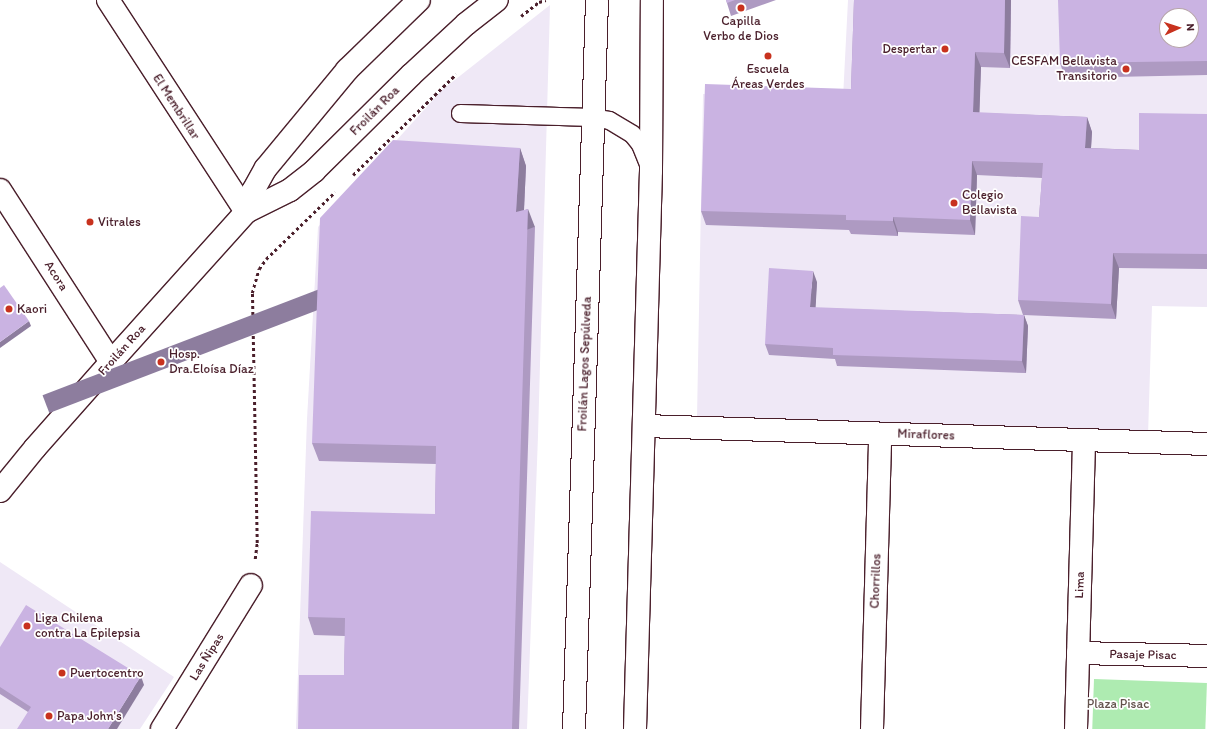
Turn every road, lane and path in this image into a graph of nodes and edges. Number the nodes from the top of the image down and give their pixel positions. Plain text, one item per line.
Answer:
1 (108, 0) edge
2 (419, 0) edge
3 (498, 0) edge
4 (546, 0) edge
5 (597, 0) edge
6 (652, 0) edge
7 (520, 17) dead end
8 (461, 69) dead end
9 (460, 113) dead end
10 (592, 117) junction
11 (651, 171) junction
12 (352, 175) dead end
13 (341, 186) dead end
14 (0, 190) edge
15 (246, 212) junction
16 (111, 362) junction
17 (644, 426) junction
18 (880, 434) junction
19 (1084, 440) junction
20 (1207, 444) edge
21 (0, 491) edge
22 (251, 585) joint
23 (1078, 653) junction
24 (1207, 656) edge
25 (162, 729) edge
26 (574, 729) edge
27 (635, 729) edge
28 (872, 729) edge
29 (1076, 729) edge

1 - 15 street, El Membrillar
2 - 15 street, Froilán Roa
3 - 15 street, Froilán Roa
4 - 7 path
5 - 10 street, Froilán Lagos Sepúlveda
6 - 11 street
8 - 12 path
9 - 10 lane
10 - 11 lane
10 - 26 street, Froilán Lagos Sepúlveda
11 - 17 street
13 - 22 path
14 - 16 street, Acora
15 - 16 street, Froilán Roa
16 - 21 street, Froilán Roa
17 - 18 street, Miraflores
17 - 27 street
18 - 19 street, Miraflores
18 - 28 street, Chorrillos
19 - 20 street, Miraflores
19 - 23 street, Lima
22 - 25 street, Las Ñipas
23 - 24 street, Pasaje Pisac
23 - 29 street, Lima

